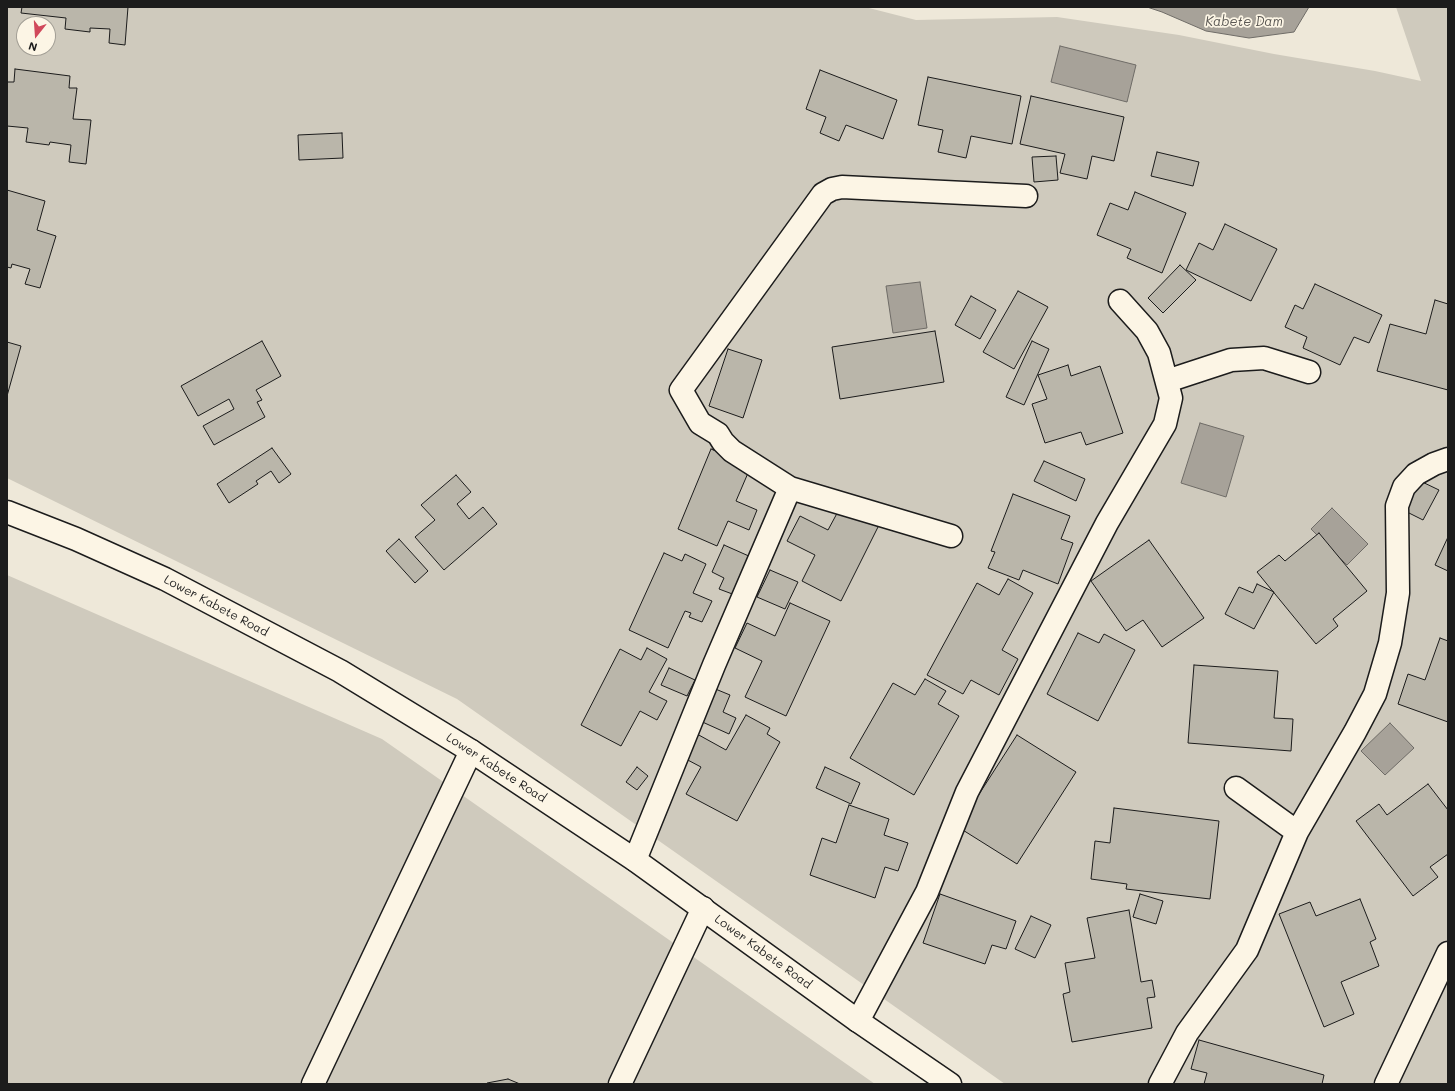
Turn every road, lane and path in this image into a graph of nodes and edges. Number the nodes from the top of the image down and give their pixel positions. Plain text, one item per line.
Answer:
1 (1026, 196) dead end
2 (1120, 301) dead end
3 (1309, 372) dead end
4 (1167, 381) junction
5 (1448, 459) edge
6 (790, 488) junction
7 (7, 512) edge
8 (951, 536) dead end
9 (471, 751) junction
10 (1236, 788) dead end
11 (1297, 832) junction
12 (635, 860) junction
13 (703, 908) junction
14 (1448, 953) edge
15 (858, 1021) junction
16 (312, 1084) edge
17 (620, 1084) edge
18 (950, 1084) edge
19 (1160, 1084) edge
20 (1386, 1084) edge

1 - 6 street
2 - 4 street
3 - 4 street
4 - 15 street
5 - 11 street
6 - 8 street
6 - 12 street
7 - 9 street, Lower Kabete Road
9 - 12 street, Lower Kabete Road
9 - 16 street
10 - 11 street
11 - 19 street
12 - 13 street, Lower Kabete Road
13 - 15 street, Lower Kabete Road
13 - 17 street
14 - 20 street
15 - 18 street, Lower Kabete Road

